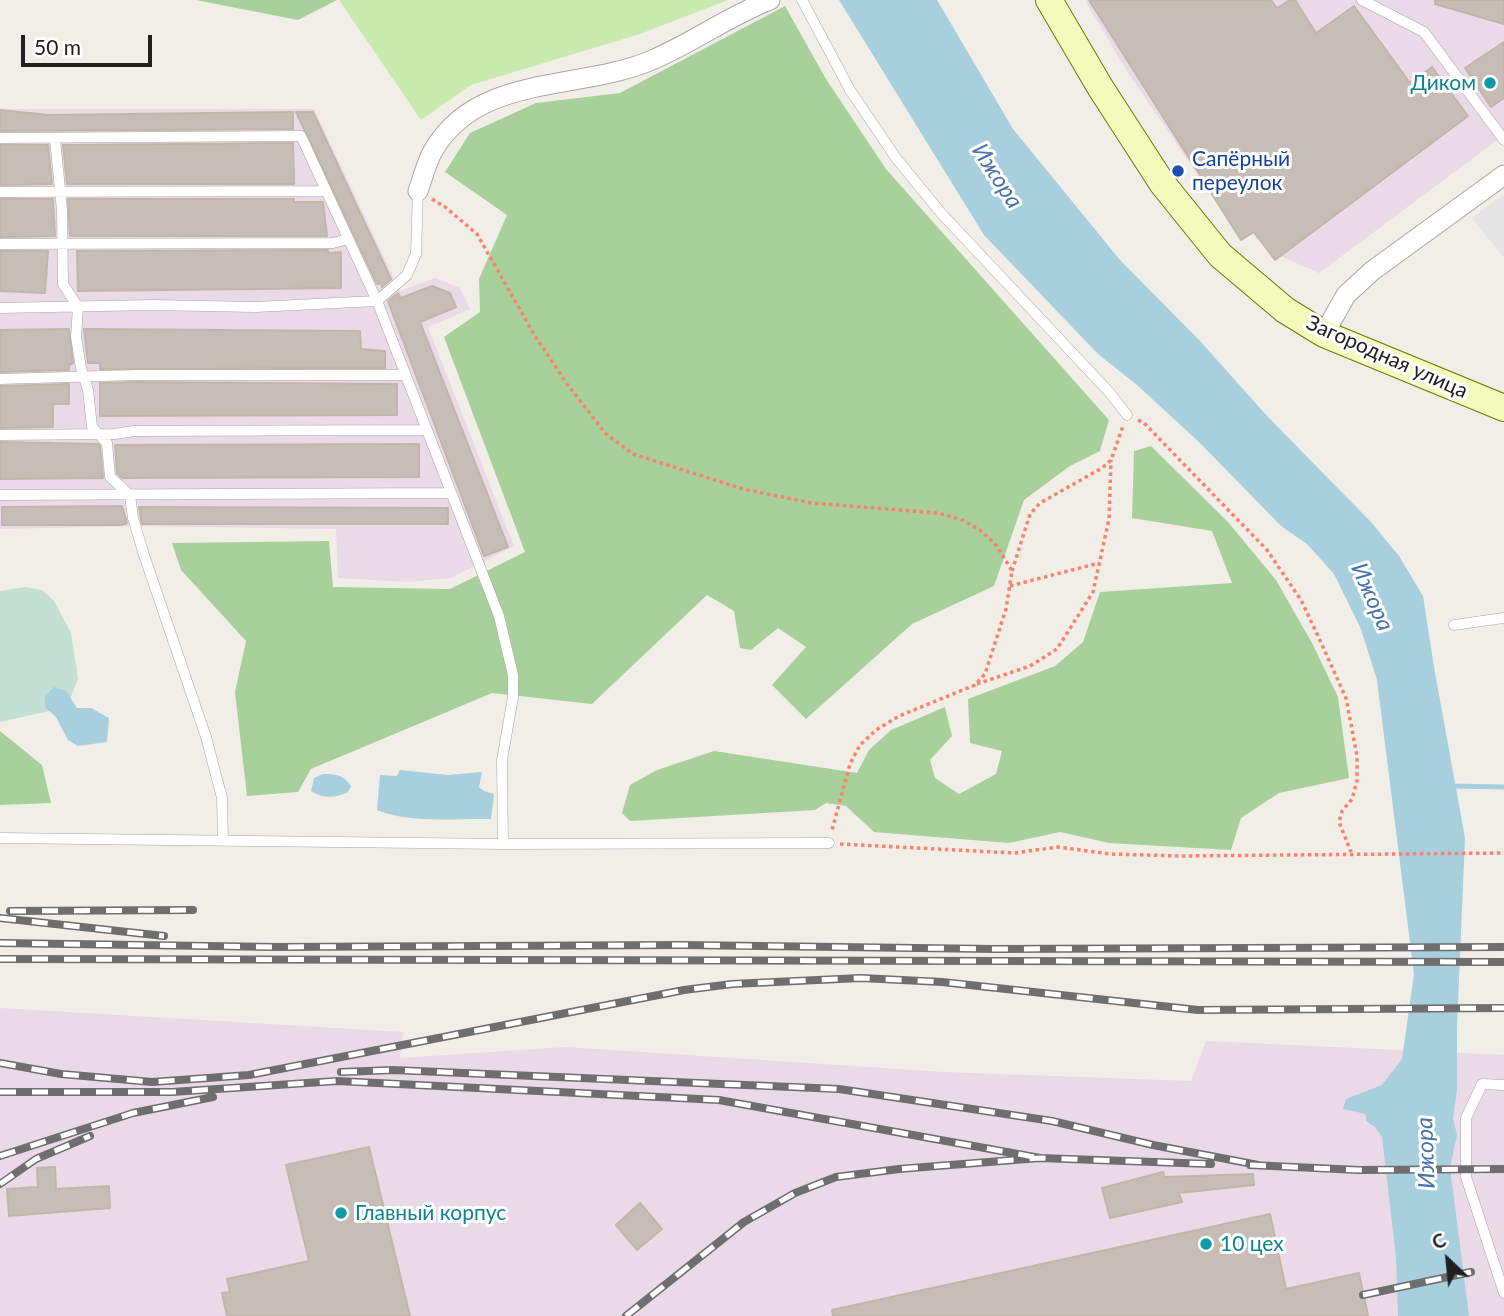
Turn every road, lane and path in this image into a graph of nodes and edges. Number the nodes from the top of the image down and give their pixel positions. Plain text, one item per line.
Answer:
1 (770, 0) edge
2 (802, 0) edge
3 (1049, 0) edge
4 (1362, 0) edge
5 (0, 138) edge
6 (55, 139) junction
7 (1504, 140) edge
8 (1504, 175) edge
9 (60, 191) junction
10 (326, 191) junction
11 (418, 191) junction
12 (0, 192) edge
13 (348, 239) junction
14 (0, 244) edge
15 (63, 244) junction
16 (377, 301) junction
17 (78, 307) junction
18 (0, 308) edge
19 (1324, 334) junction
20 (405, 375) junction
21 (84, 377) junction
22 (0, 379) edge
23 (1504, 408) edge
24 (1127, 415) junction
25 (426, 430) junction
26 (0, 435) edge
27 (99, 435) junction
28 (1111, 460) junction
29 (451, 493) junction
30 (0, 495) edge
31 (130, 495) junction
32 (1099, 563) junction
33 (1012, 571) junction
34 (1010, 586) junction
35 (1504, 618) edge
36 (1454, 625) dead end
37 (975, 685) junction
38 (0, 838) edge
39 (223, 839) junction
40 (828, 843) junction
41 (503, 844) junction
42 (1352, 853) junction
43 (1504, 853) edge
44 (1504, 1085) edge
45 (1504, 1293) edge

1 - 11 street
2 - 24 lane
3 - 19 main road, Загородная улица
4 - 7 lane
5 - 6 lane
6 - 9 lane
6 - 10 lane
8 - 19 street
9 - 10 lane
9 - 12 lane
9 - 15 lane
10 - 13 lane
11 - 16 lane
11 - 33 path
13 - 15 lane
13 - 16 lane
14 - 15 lane
15 - 17 lane
16 - 17 lane
16 - 20 lane
17 - 18 lane
17 - 21 lane
19 - 23 main road, Загородная улица
20 - 21 lane
20 - 25 lane
21 - 22 lane
21 - 27 lane
24 - 28 path
24 - 42 path
25 - 27 lane
25 - 29 lane
26 - 27 lane
27 - 31 lane
28 - 32 path
28 - 33 path
29 - 31 lane
29 - 41 lane
30 - 31 lane
31 - 39 lane
32 - 34 path
32 - 37 path
33 - 34 path
34 - 37 path
35 - 36 lane
37 - 40 path
38 - 39 lane
39 - 41 lane
40 - 41 lane
40 - 42 path
42 - 43 path
44 - 45 lane

